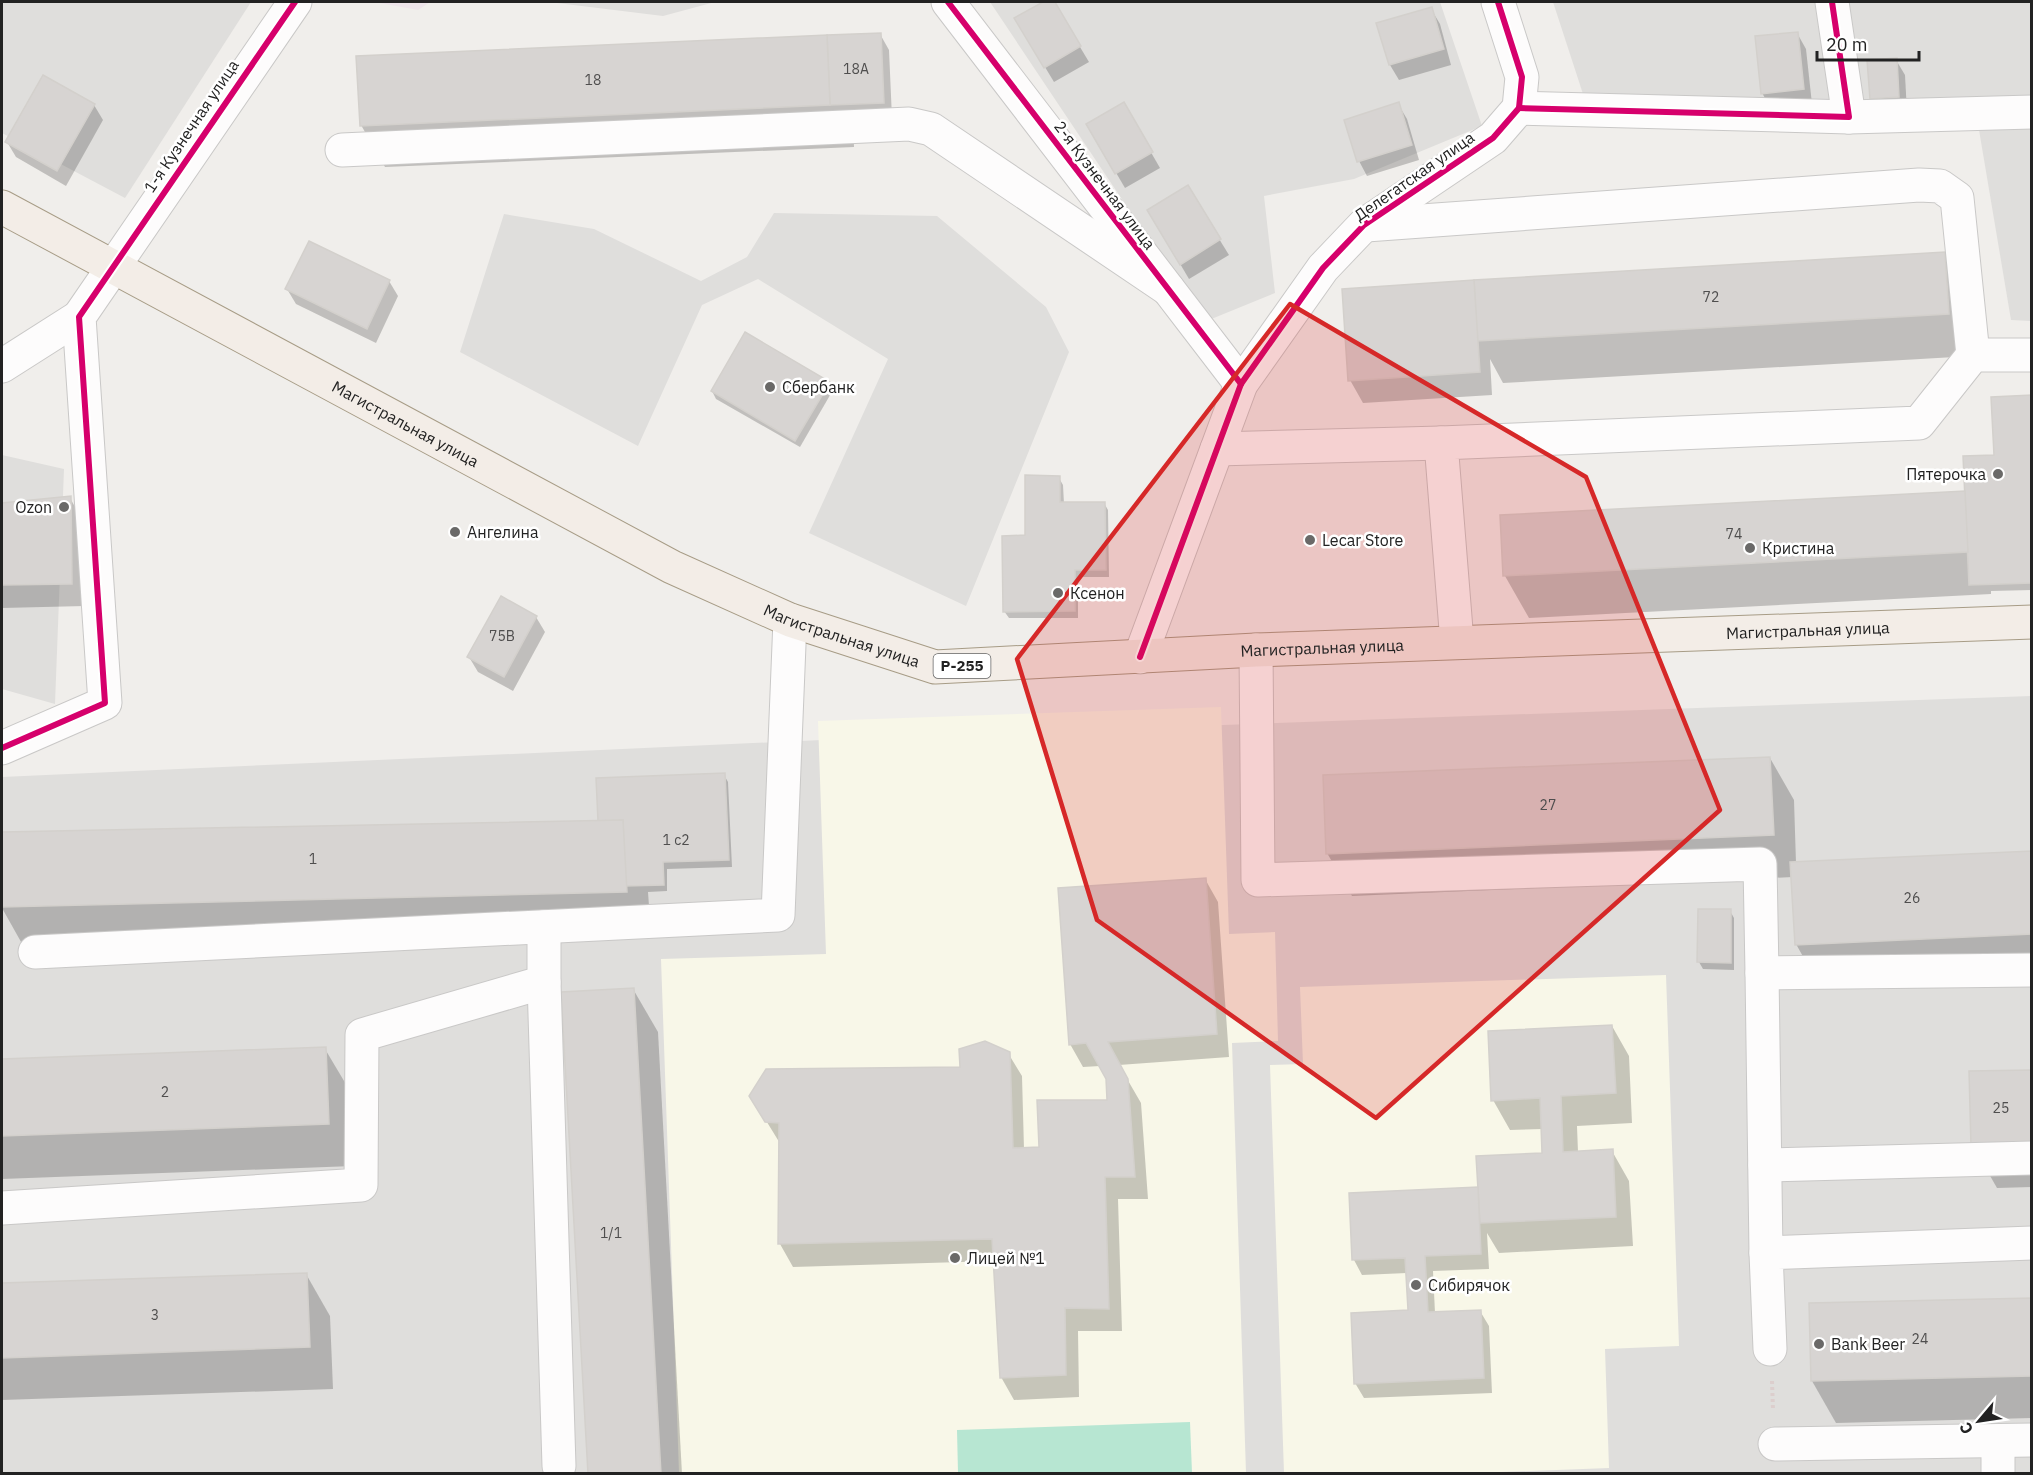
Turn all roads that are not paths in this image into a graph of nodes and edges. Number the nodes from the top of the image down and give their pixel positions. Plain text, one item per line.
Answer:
1 (295, 2) edge
2 (948, 2) edge
3 (1498, 2) edge
4 (1832, 2) edge
5 (1519, 108) junction
6 (2031, 112) edge
7 (1850, 117) junction
8 (342, 150) dead end
9 (2, 207) edge
10 (1364, 225) junction
11 (111, 266) junction
12 (1168, 289) junction
13 (79, 317) junction
14 (1973, 355) junction
15 (2031, 355) edge
16 (2, 366) edge
17 (1241, 384) junction
18 (1442, 443) junction
19 (1217, 449) junction
20 (790, 620) junction
21 (2031, 622) edge
22 (1457, 642) junction
23 (1256, 650) junction
24 (1140, 657) junction
25 (2, 748) edge
26 (544, 927) junction
27 (35, 952) dead end
28 (2031, 970) edge
29 (1762, 973) junction
30 (544, 982) junction
31 (2031, 1158) edge
32 (1765, 1166) junction
33 (2, 1209) edge
34 (2031, 1243) edge
35 (1766, 1253) junction
36 (1770, 1348) road end
37 (2031, 1440) edge
38 (1998, 1441) junction
39 (1775, 1444) road end
40 (559, 1466) dead end
41 (1998, 1473) edge

1 - 11 street, 1-я Кузнечная улица
2 - 12 street, 2-я Кузнечная улица
3 - 5 street
4 - 7 street
5 - 7 street
5 - 10 street, Делегатская улица
6 - 7 street
8 - 12 street
9 - 11 main road, Магистральная улица / Р-255
10 - 14 street
10 - 17 street, Делегатская улица
11 - 13 street, 1-я Кузнечная улица
11 - 20 main road, Магистральная улица / Р-255
12 - 17 street, 2-я Кузнечная улица
13 - 16 street
13 - 25 street
14 - 15 street
14 - 18 street
17 - 19 street, Делегатская улица
18 - 19 street
18 - 22 street
19 - 24 street, Делегатская улица
20 - 24 main road, Магистральная улица / Р-255
20 - 26 street
21 - 22 main road, Магистральная улица / Р-255
22 - 23 main road, Магистральная улица / Р-255
23 - 24 main road, Магистральная улица / Р-255
23 - 29 street
26 - 27 street
26 - 30 street
28 - 29 street
29 - 32 street
30 - 33 street
30 - 40 street
31 - 32 street
32 - 35 street
34 - 35 street
35 - 36 street
37 - 38 street
38 - 39 street
38 - 41 street

